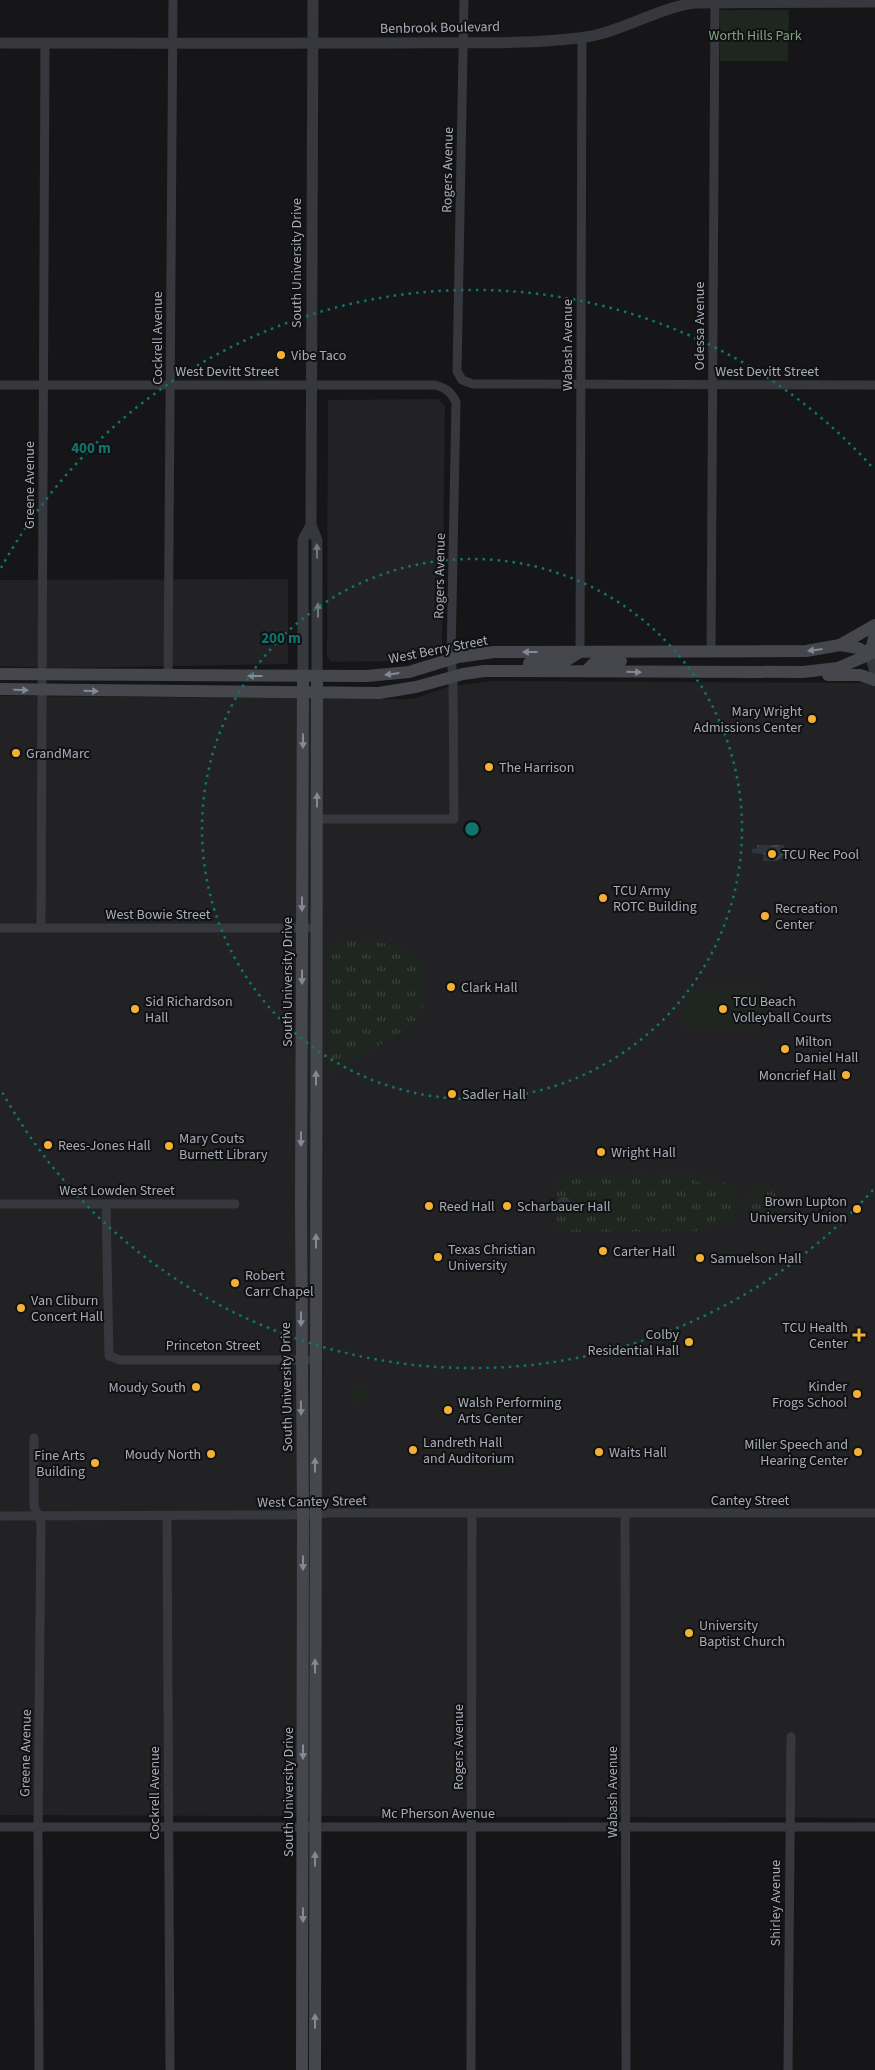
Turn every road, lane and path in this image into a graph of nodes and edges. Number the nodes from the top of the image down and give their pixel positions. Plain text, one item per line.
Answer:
1 (173, 0) edge
2 (313, 0) edge
3 (464, 0) edge
4 (715, 1) edge
5 (875, 2) edge
6 (582, 38) junction
7 (464, 42) junction
8 (0, 43) edge
9 (46, 43) junction
10 (172, 43) junction
11 (313, 44) junction
12 (457, 371) joint
13 (580, 384) junction
14 (0, 385) edge
15 (44, 385) junction
16 (170, 385) junction
17 (311, 385) junction
18 (712, 385) junction
19 (875, 385) edge
20 (451, 393) joint
21 (311, 525) junction
22 (875, 625) edge
23 (875, 634) edge
24 (840, 645) junction
25 (580, 652) junction
26 (656, 652) junction
27 (711, 653) junction
28 (873, 654) edge
29 (451, 659) junction
30 (497, 671) junction
31 (586, 671) junction
32 (783, 672) junction
33 (875, 672) edge
34 (0, 674) edge
35 (41, 674) junction
36 (168, 676) junction
37 (304, 676) junction
38 (317, 676) junction
39 (454, 677) junction
40 (875, 680) edge
41 (0, 689) edge
42 (42, 690) junction
43 (118, 691) junction
44 (389, 692) junction
45 (304, 693) junction
46 (317, 693) junction
47 (316, 819) junction
48 (41, 927) junction
49 (0, 928) edge
50 (302, 928) junction
51 (316, 928) junction
52 (0, 1204) edge
53 (106, 1204) junction
54 (235, 1204) dead end
55 (301, 1360) junction
56 (316, 1360) junction
57 (34, 1438) dead end
58 (472, 1513) junction
59 (625, 1513) junction
60 (309, 1514) junction
61 (875, 1514) edge
62 (0, 1516) edge
63 (38, 1516) junction
64 (167, 1516) junction
65 (791, 1737) dead end
66 (0, 1827) edge
67 (38, 1827) junction
68 (168, 1827) junction
69 (309, 1827) junction
70 (472, 1827) junction
71 (626, 1827) junction
72 (789, 1827) junction
73 (875, 1827) edge
74 (39, 2070) edge
75 (170, 2070) edge
76 (302, 2070) edge
77 (315, 2070) edge
78 (471, 2070) edge
79 (626, 2070) edge
80 (788, 2070) edge

1 - 10 street, Cockrell Avenue
2 - 11 street, South University Drive
3 - 7 street, Rogers Avenue
4 - 5 street, Benbrook Boulevard
4 - 6 street, Benbrook Boulevard
4 - 18 street, Odessa Avenue
6 - 7 street, Benbrook Boulevard
6 - 13 street, Wabash Avenue
7 - 11 street, Benbrook Boulevard
7 - 12 street, Rogers Avenue
8 - 9 street, Benbrook Boulevard
9 - 10 street, Benbrook Boulevard
9 - 15 street, Greene Avenue
10 - 11 street, Benbrook Boulevard
10 - 16 street, Cockrell Avenue
11 - 17 street, South University Drive
12 - 13 street, West Devitt Street
13 - 18 street, West Devitt Street
13 - 25 street, Wabash Avenue
14 - 15 street, West Devitt Street
15 - 16 street, West Devitt Street
15 - 35 street, Greene Avenue
16 - 17 street, West Devitt Street
16 - 36 street, Cockrell Avenue
17 - 20 street, West Devitt Street
17 - 21 street, South University Drive
18 - 19 street, West Devitt Street
18 - 27 street, Odessa Avenue
20 - 29 street, Rogers Avenue
21 - 37 street, South University Drive
38 -> 21 street, South University Drive
22 - 24 main road, West Berry Street
23 - 28 main road
24 -> 27 main road, West Berry Street
24 - 28 main road
25 - 26 main road, West Berry Street
25 -> 29 main road, West Berry Street
25 - 30 main road
26 - 27 main road, West Berry Street
26 - 31 main road
28 - 32 main road, West Berry Street
28 - 33 street
29 -> 38 main road, West Berry Street
29 - 39 street, Rogers Avenue
29 - 44 main road
30 - 31 main road, West Berry Street
30 - 39 main road, West Berry Street
31 -> 32 main road, West Berry Street
32 - 40 main road
34 - 35 main road, West Berry Street
35 - 36 main road, West Berry Street
35 - 42 street, Greene Avenue
37 -> 36 main road, West Berry Street
36 - 43 main road
37 - 38 main road, West Berry Street
37 - 45 main road, South University Drive
38 - 46 main road, South University Drive
39 - 44 main road, West Berry Street
39 - 47 street, Rogers Avenue
41 -> 42 main road, West Berry Street
42 -> 43 main road, West Berry Street
42 - 48 street, Greene Avenue
43 - 45 main road, West Berry Street
44 - 46 main road, West Berry Street
45 - 46 main road, West Berry Street
45 -> 50 main road, South University Drive
47 -> 46 main road, South University Drive
47 - 51 main road, South University Drive
48 - 49 street, West Bowie Street
48 - 50 street, West Bowie Street
50 - 51 street, West Bowie Street
50 -> 55 main road, South University Drive
56 -> 51 main road, South University Drive
52 - 53 street, West Lowden Street
53 - 54 street, West Lowden Street
53 - 55 street, Princeton Street
55 - 56 street, Princeton Street
55 -> 60 main road, South University Drive
60 -> 56 main road, South University Drive
57 - 63 street, Greene Avenue
58 - 59 street, West Cantey Street
58 - 60 street, West Cantey Street
58 - 70 street, Rogers Avenue
59 - 61 street, Cantey Street
59 - 71 street, Wabash Avenue
60 - 64 street, West Cantey Street
60 - 69 main road, South University Drive
62 - 63 street, West Cantey Street
63 - 64 street, West Cantey Street
63 - 67 street, Greene Avenue
64 - 68 street, Cockrell Avenue
65 - 72 street, Shirley Avenue
66 - 67 street, Mc Pherson Avenue
67 - 68 street, Mc Pherson Avenue
67 - 74 street, Greene Avenue
68 - 69 street, Mc Pherson Avenue
68 - 75 street, Cockrell Avenue
69 - 70 street, Mc Pherson Avenue
69 -> 76 main road, South University Drive
77 -> 69 main road, South University Drive
70 - 71 street, Mc Pherson Avenue
70 - 78 street, Rogers Avenue
71 - 72 street, Mc Pherson Avenue
71 - 79 street, Wabash Avenue
72 - 73 street, Mc Pherson Avenue
72 - 80 street, Shirley Avenue

